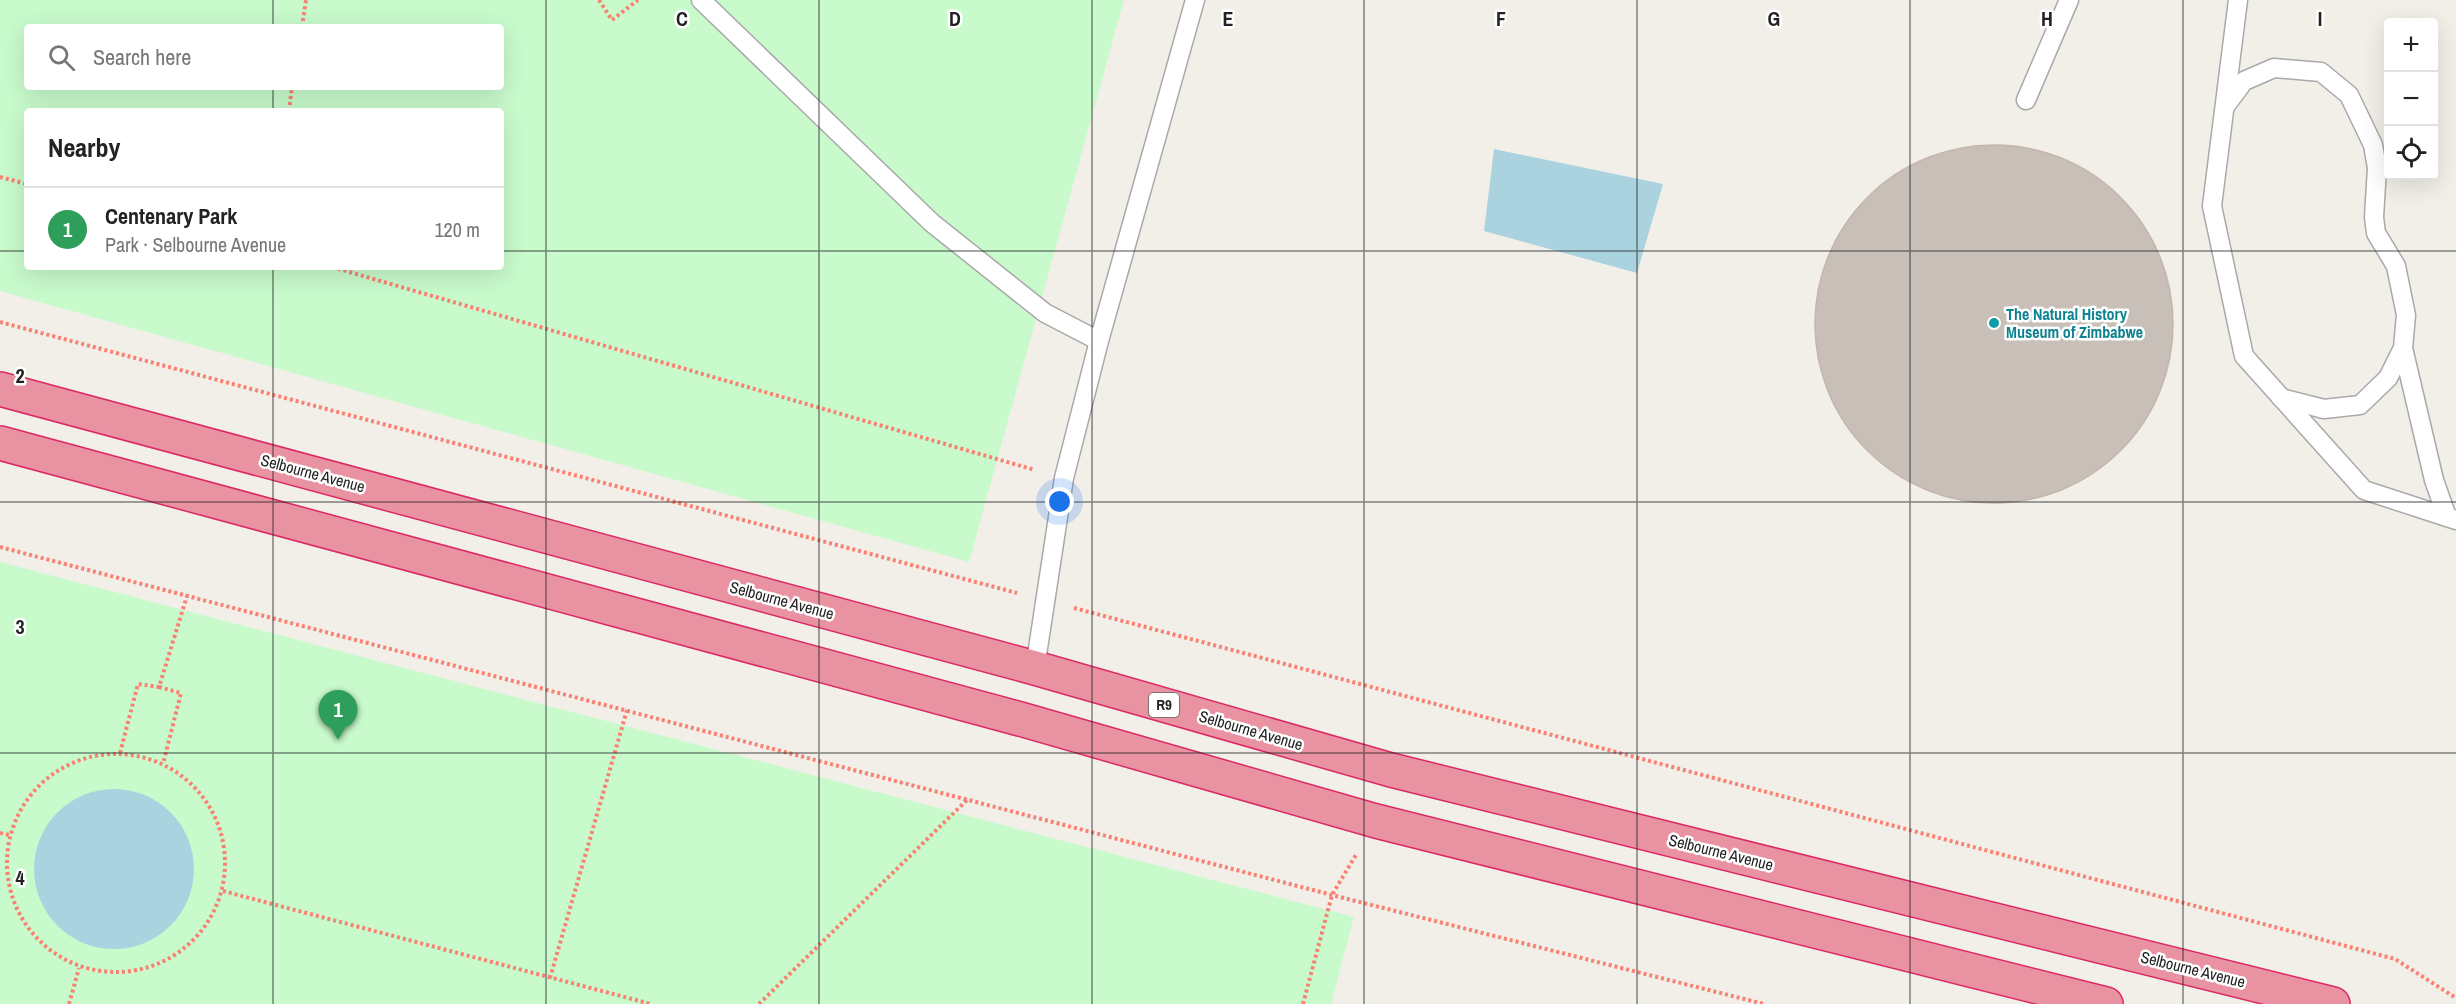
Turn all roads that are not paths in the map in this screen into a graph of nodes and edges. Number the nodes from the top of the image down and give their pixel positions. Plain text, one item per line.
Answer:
1 (701, 0) edge
2 (1195, 0) edge
3 (2069, 0) edge
4 (2238, 0) edge
5 (2026, 100) dead end
6 (2225, 106) junction
7 (1099, 341) junction
8 (2403, 348) junction
9 (0, 389) edge
10 (2282, 398) junction
11 (0, 443) edge
12 (2451, 519) edge
13 (1035, 668) junction
14 (2106, 1004) edge
15 (2333, 1004) edge

1 - 7 lane
2 - 7 lane
3 - 5 lane
4 - 6 lane
6 - 8 lane
6 - 10 lane
7 - 13 lane
8 - 10 lane
8 - 12 lane
9 - 13 highway, Selbourne Avenue / R9
10 - 12 lane
11 - 14 highway
13 - 15 highway, Selbourne Avenue / R9

